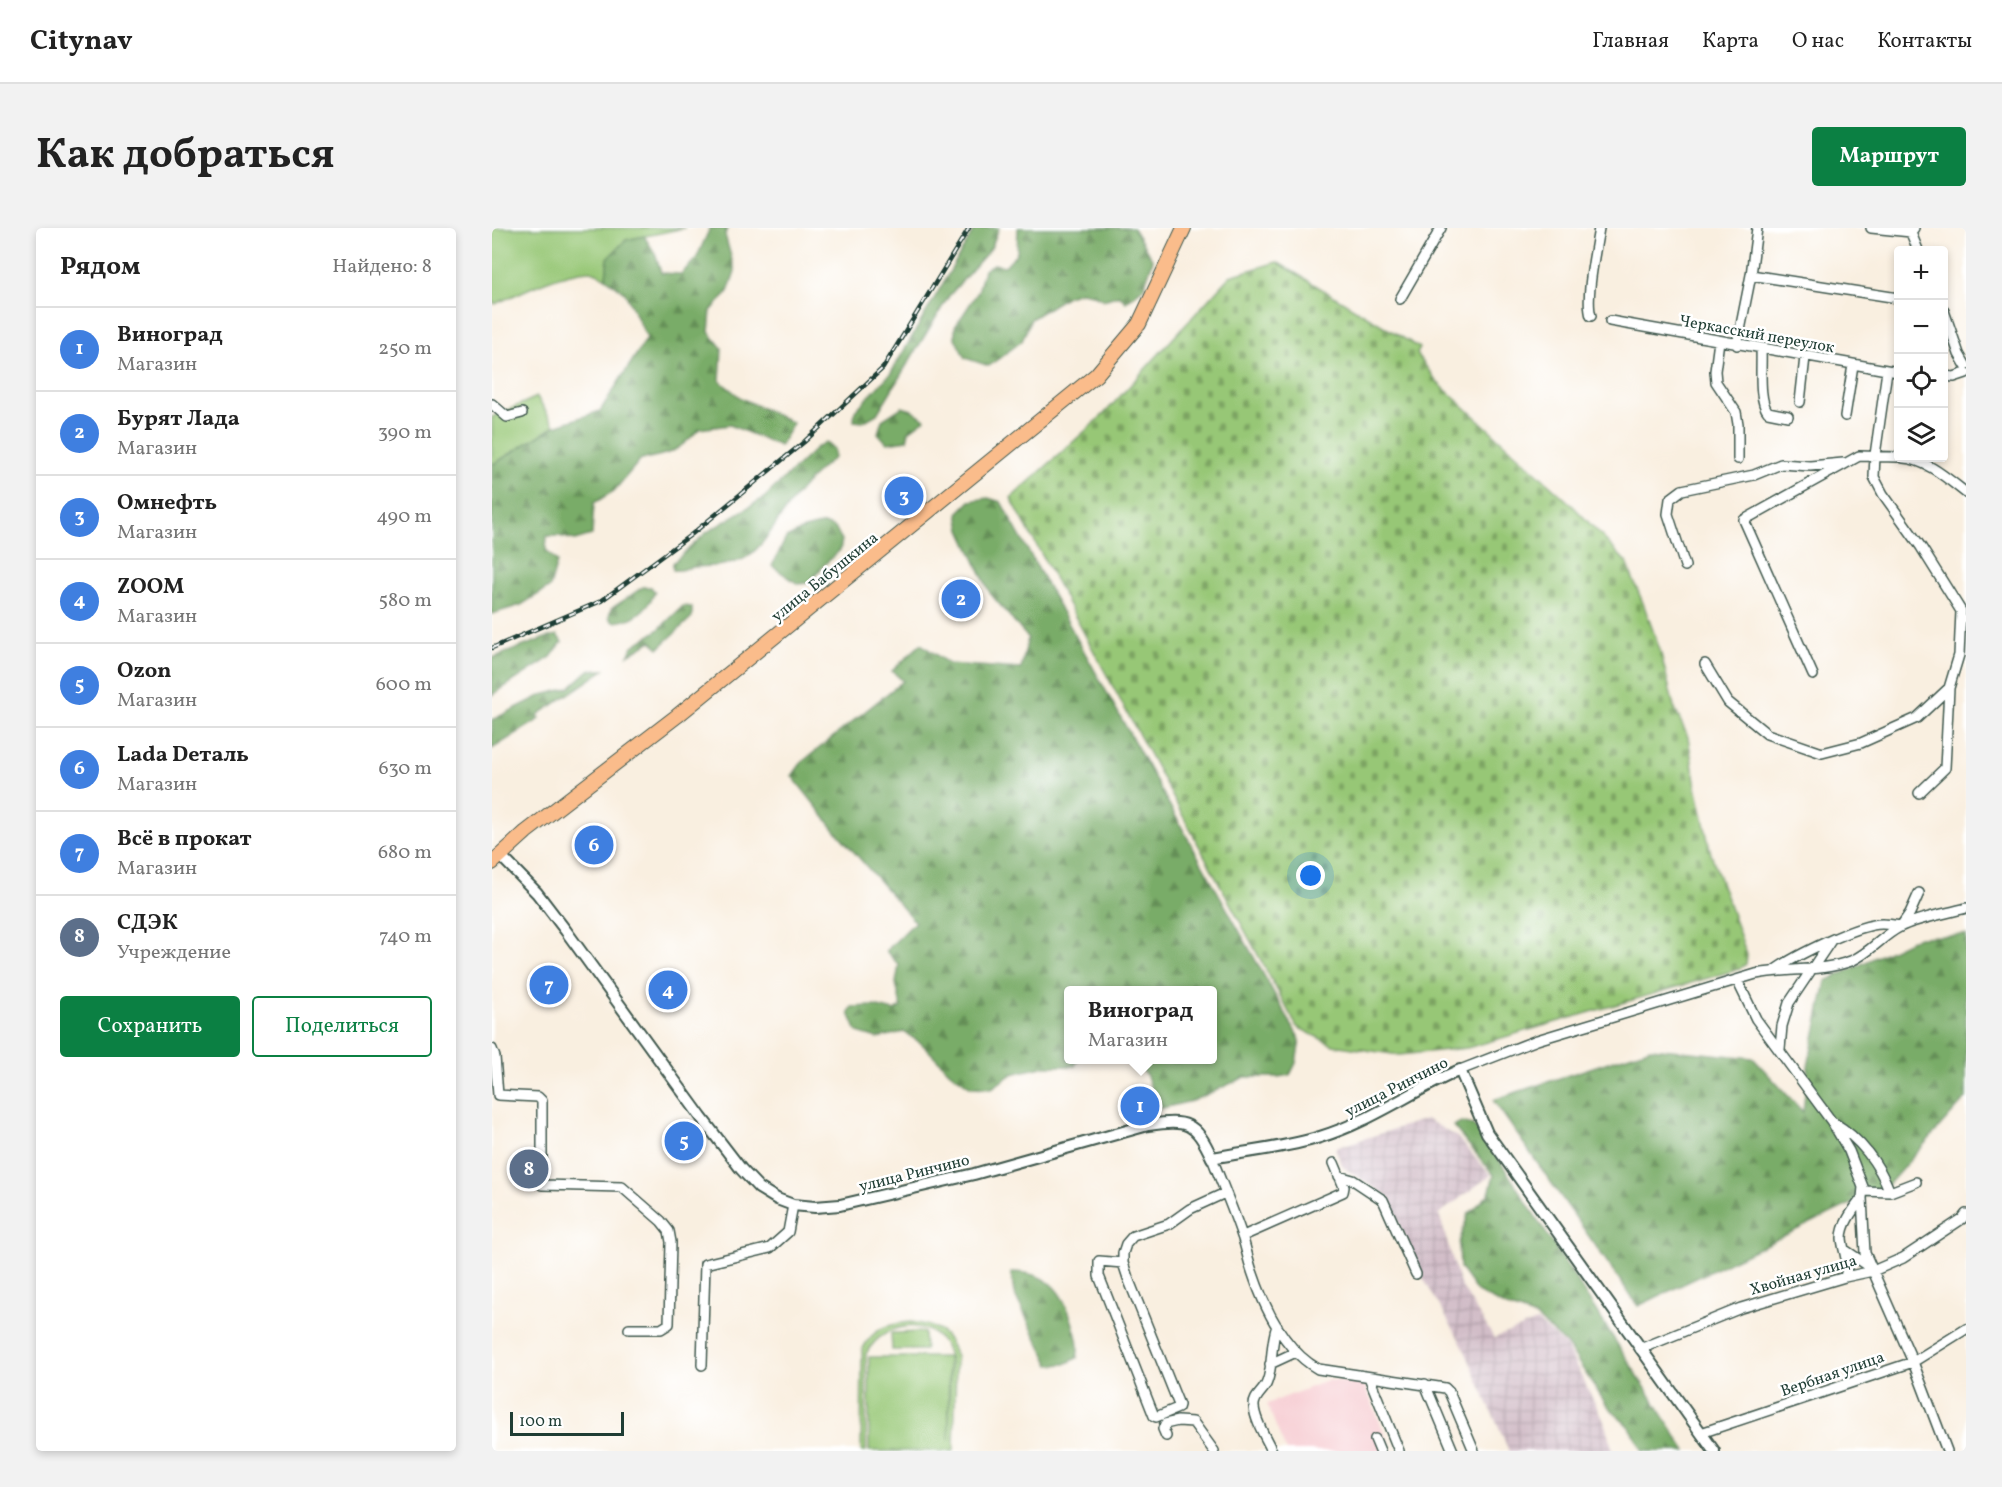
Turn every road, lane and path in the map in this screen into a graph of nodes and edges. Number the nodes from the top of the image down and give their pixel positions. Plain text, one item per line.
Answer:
1 (1184, 228) edge
2 (1441, 228) edge
3 (1599, 228) edge
4 (1757, 228) edge
5 (1871, 228) edge
6 (1911, 229) edge
7 (1917, 246) edge
8 (1751, 275) junction
9 (1894, 297) edge
10 (1400, 299) dead end
11 (1591, 316) dead end
12 (1610, 321) dead end
13 (1948, 321) edge
14 (1719, 341) junction
15 (1737, 345) junction
16 (1761, 349) junction
17 (1805, 357) junction
18 (1853, 365) junction
19 (1966, 366) edge
20 (1887, 371) junction
21 (1894, 372) edge
22 (1966, 373) edge
23 (1948, 376) edge
24 (1800, 402) dead end
25 (492, 404) edge
26 (522, 413) dead end
27 (1788, 416) dead end
28 (1845, 416) dead end
29 (1875, 455) junction
30 (1894, 457) edge
31 (1738, 459) dead end
32 (1848, 462) junction
33 (1919, 462) edge
34 (1966, 493) edge
35 (1685, 566) dead end
36 (1963, 610) edge
37 (1706, 664) dead end
38 (1813, 675) dead end
39 (1950, 688) junction
40 (1919, 793) dead end
41 (496, 859) edge
42 (1919, 893) dead end
43 (1966, 908) edge
44 (1901, 926) junction
45 (1830, 942) junction
46 (1813, 969) junction
47 (1775, 970) junction
48 (1737, 980) junction
49 (492, 1049) edge
50 (1780, 1049) junction
51 (1460, 1070) junction
52 (1832, 1122) junction
53 (1212, 1158) junction
54 (1334, 1163) dead end
55 (1339, 1176) junction
56 (1916, 1182) dead end
57 (1890, 1191) junction
58 (1225, 1193) junction
59 (1862, 1194) junction
60 (793, 1205) junction
61 (1966, 1214) edge
62 (1243, 1236) junction
63 (1845, 1250) junction
64 (1123, 1263) junction
65 (1870, 1271) junction
66 (1416, 1274) dead end
67 (1845, 1276) junction
68 (1277, 1326) junction
69 (629, 1329) dead end
70 (1966, 1329) edge
71 (1640, 1349) junction
72 (1296, 1352) junction
73 (1913, 1362) junction
74 (1270, 1364) junction
75 (702, 1365) dead end
76 (1369, 1377) junction
77 (1425, 1384) junction
78 (1701, 1433) junction
79 (1166, 1436) dead end
80 (1375, 1439) dead end
81 (1214, 1451) edge
82 (1272, 1451) edge
83 (1380, 1451) edge
84 (1399, 1451) edge
85 (1454, 1451) edge
86 (1474, 1451) edge
87 (1714, 1451) edge
88 (1947, 1451) edge

1 - 41 main road, улица Бабушкина
2 - 10 street
3 - 11 street
4 - 8 street
5 - 6 street
6 - 7 street
8 - 9 street
8 - 15 street
12 - 14 street, Черкасский переулок
13 - 19 street
14 - 15 street, Черкасский переулок
14 - 31 street
15 - 16 street, Черкасский переулок
16 - 17 street, Черкасский переулок
16 - 27 street
17 - 18 street, Черкасский переулок
17 - 24 street
18 - 20 street, Черкасский переулок
18 - 28 street
20 - 21 street, Черкасский переулок
20 - 29 street
22 - 23 street
25 - 26 street
29 - 30 street
29 - 32 street
29 - 36 street
32 - 35 street
32 - 38 street
33 - 34 street
36 - 39 street
37 - 39 street
39 - 40 street
41 - 60 street, улица Ринчино
42 - 44 street
43 - 44 street, улица Ринчино
44 - 45 street
44 - 46 street, улица Ринчино
45 - 46 street
45 - 47 street
46 - 47 street, улица Ринчино
46 - 50 street
47 - 48 street, улица Ринчино
48 - 50 street
48 - 51 street, улица Ринчино
49 - 69 street
50 - 52 street
51 - 53 street, улица Ринчино
51 - 71 street, улица Ринчино
52 - 57 street
52 - 59 street
53 - 58 street
53 - 60 street, улица Ринчино
54 - 55 street
55 - 62 street
55 - 66 street
56 - 57 street
57 - 59 street
58 - 62 street
58 - 64 street
59 - 63 street
59 - 65 street
60 - 75 street
61 - 65 street, Хвойная улица
62 - 68 street
63 - 65 street
63 - 67 street
64 - 64 street
65 - 67 street, Хвойная улица
65 - 73 street
67 - 71 street, Хвойная улица
68 - 72 street
68 - 74 street
70 - 73 street, Вербная улица
71 - 78 street, улица Ринчино
72 - 74 street
72 - 76 street
73 - 78 street, Вербная улица
73 - 88 street
74 - 82 street
76 - 77 street
76 - 84 street
77 - 85 street
77 - 86 street
78 - 87 street, улица Ринчино
79 - 81 street
80 - 83 street

